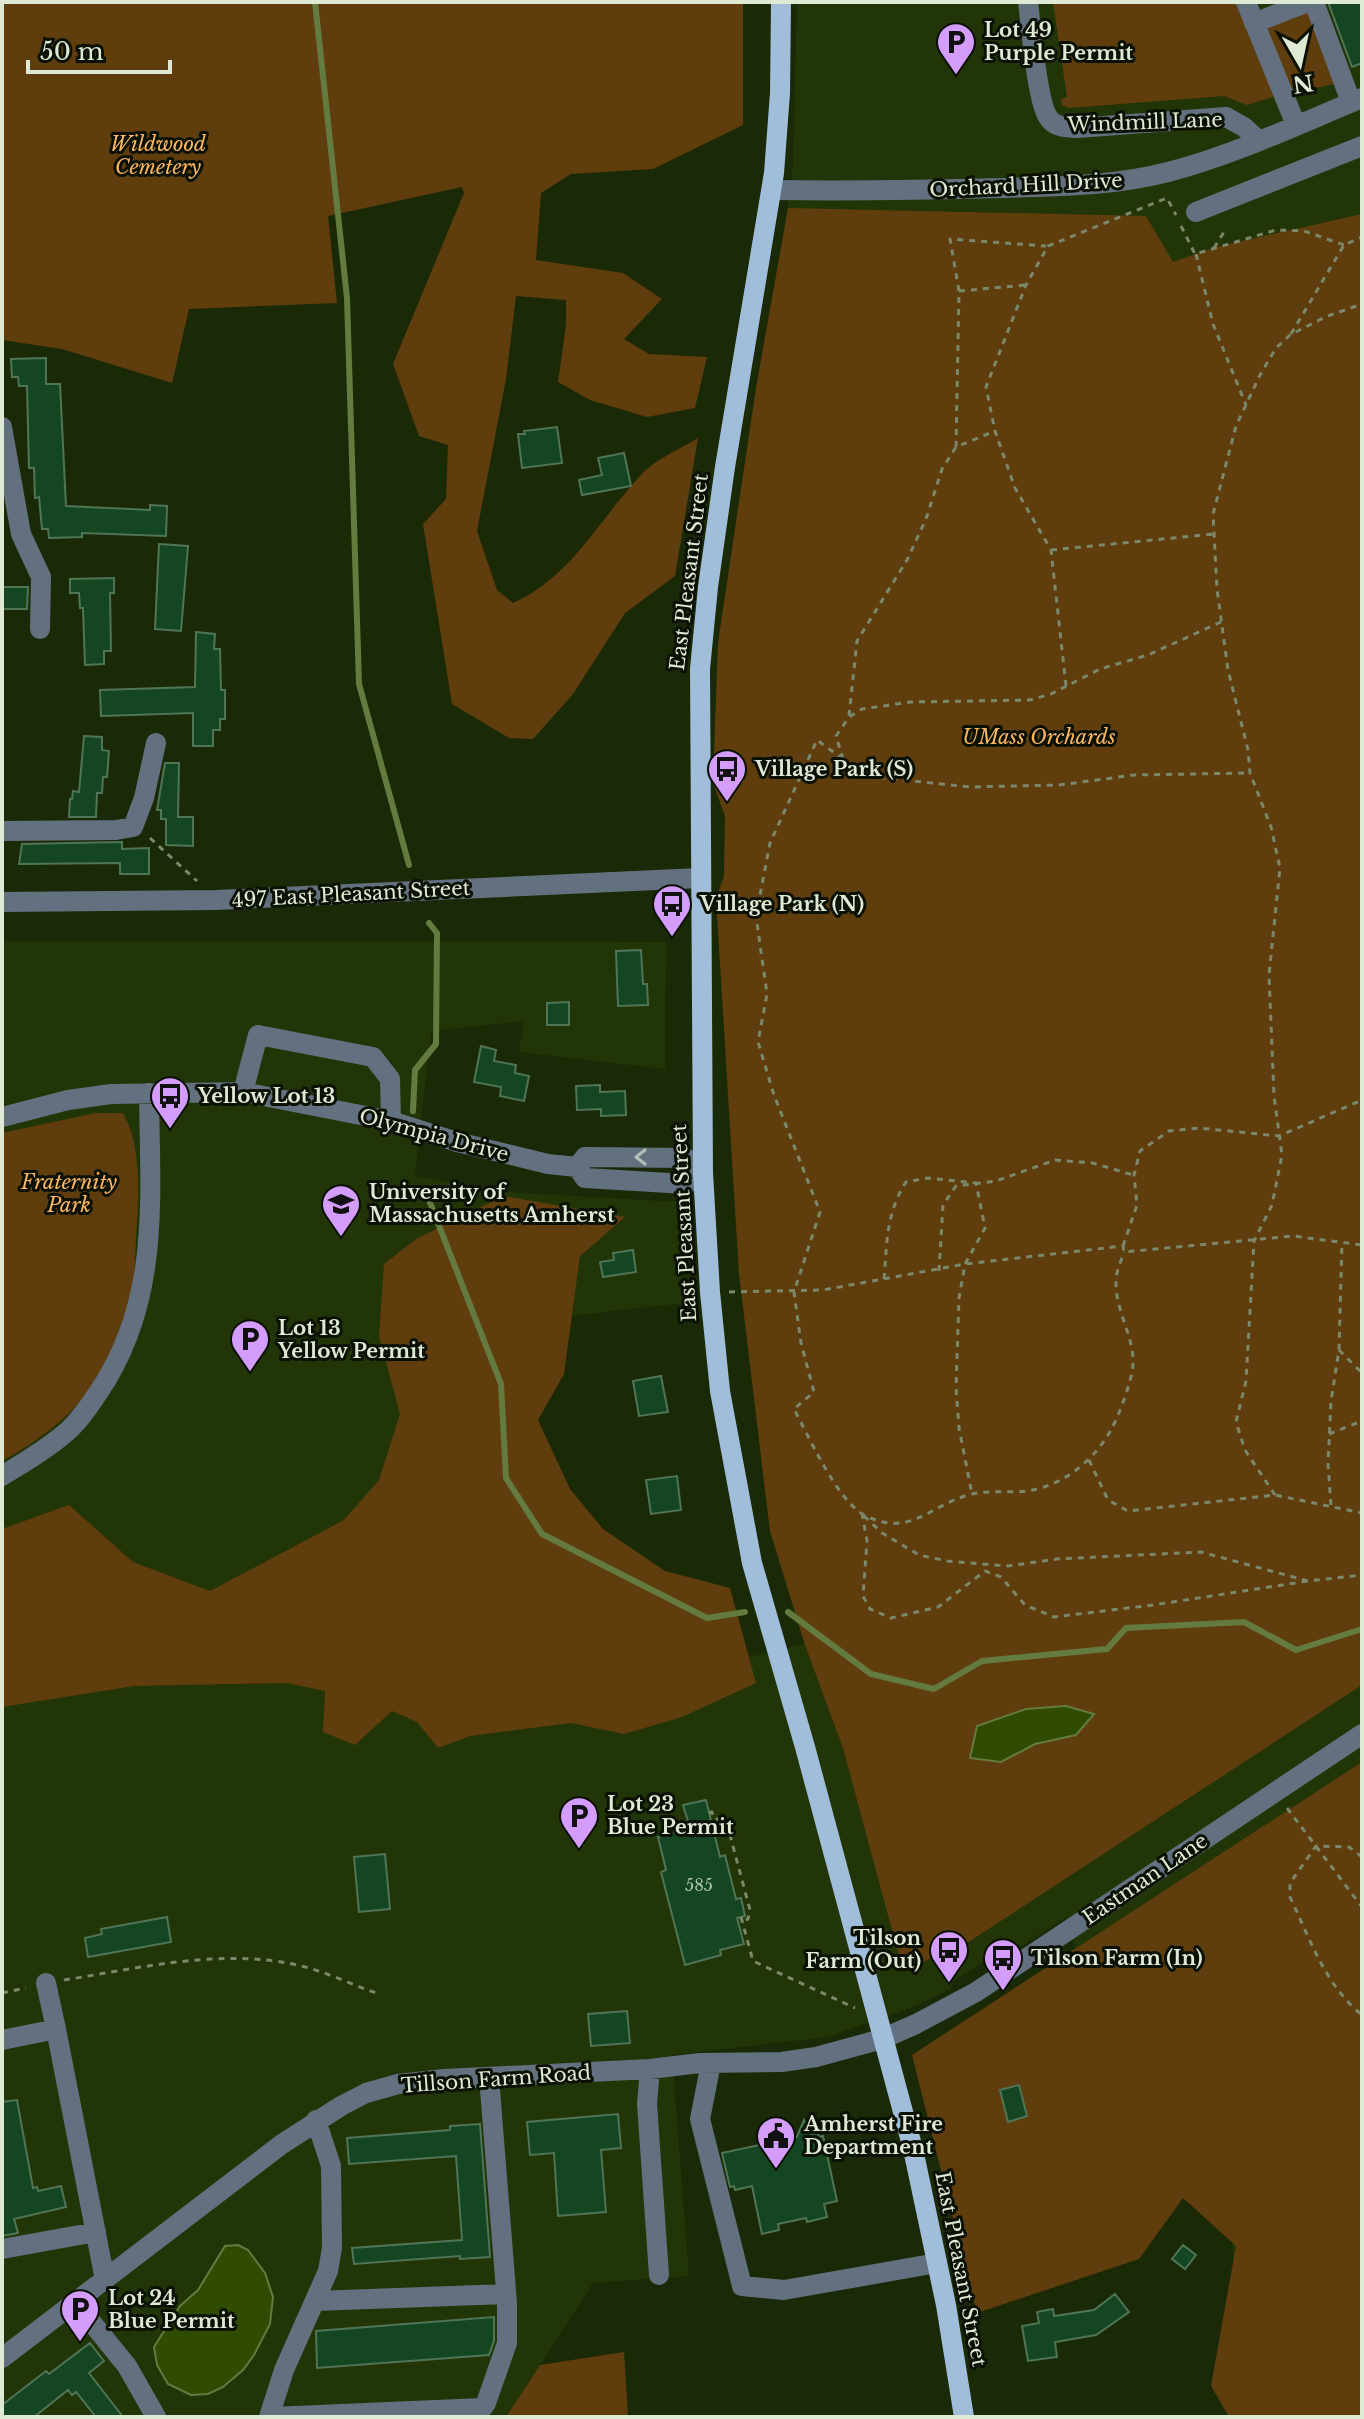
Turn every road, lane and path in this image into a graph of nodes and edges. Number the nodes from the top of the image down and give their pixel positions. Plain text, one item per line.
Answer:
1 (781, 2) edge
2 (1028, 2) edge
3 (1246, 2) edge
4 (1311, 2) edge
5 (1254, 23) junction
6 (1357, 100) edge
7 (1296, 125) junction
8 (1258, 140) junction
9 (1362, 146) edge
10 (772, 190) junction
11 (1167, 198) dead end
12 (1196, 212) dead end
13 (1224, 232) dead end
14 (1362, 237) edge
15 (1344, 245) junction
16 (1048, 246) junction
17 (1195, 254) junction
18 (1026, 285) junction
19 (959, 291) junction
20 (1362, 304) edge
21 (1290, 335) junction
22 (1246, 405) junction
23 (2, 427) edge
24 (995, 431) junction
25 (956, 447) junction
26 (1214, 534) junction
27 (1051, 550) junction
28 (1222, 621) junction
29 (40, 629) dead end
30 (1066, 686) junction
31 (849, 717) junction
32 (156, 743) dead end
33 (843, 759) junction
34 (1250, 773) junction
35 (134, 824) junction
36 (2, 831) edge
37 (700, 878) junction
38 (197, 881) dead end
39 (2, 902) edge
40 (243, 1092) junction
41 (149, 1093) junction
42 (1362, 1100) edge
43 (2, 1117) edge
44 (391, 1121) junction
45 (1279, 1136) junction
46 (703, 1173) junction
47 (1134, 1175) junction
48 (976, 1183) junction
49 (1254, 1241) junction
50 (1342, 1242) junction
51 (1362, 1245) edge
52 (1123, 1246) junction
53 (1124, 1252) junction
54 (965, 1264) junction
55 (939, 1271) junction
56 (884, 1280) junction
57 (710, 1292) junction
58 (794, 1292) junction
59 (1339, 1350) junction
60 (1362, 1373) edge
61 (1362, 1421) edge
62 (1329, 1434) junction
63 (1089, 1460) junction
64 (2, 1476) edge
65 (972, 1494) junction
66 (1275, 1495) junction
67 (1331, 1506) junction
68 (862, 1513) junction
69 (1362, 1513) edge
70 (1362, 1575) edge
71 (1308, 1581) junction
72 (1362, 1734) edge
73 (1271, 1795) junction
74 (709, 1813) dead end
75 (1316, 1846) junction
76 (1362, 1857) edge
77 (1362, 1907) edge
78 (46, 1983) junction
79 (2, 1993) edge
80 (379, 1994) dead end
81 (855, 2008) dead end
82 (1362, 2015) edge
83 (56, 2029) junction
84 (882, 2039) junction
85 (2, 2040) edge
86 (711, 2063) junction
87 (650, 2069) junction
88 (489, 2077) junction
89 (316, 2120) junction
90 (96, 2232) junction
91 (2, 2249) edge
92 (937, 2263) junction
93 (659, 2275) dead end
94 (105, 2280) junction
95 (506, 2294) junction
96 (315, 2301) junction
97 (75, 2302) junction
98 (2, 2358) edge
99 (479, 2412) edge
100 (156, 2417) edge
101 (270, 2417) edge
102 (964, 2417) edge

1 - 10 main road, East Pleasant Street
2 - 8 street, Windmill Lane
3 - 5 street
4 - 5 street
4 - 6 street
5 - 7 street
6 - 7 street, Orchard Hill Drive
7 - 8 street, Orchard Hill Drive
8 - 10 street, Orchard Hill Drive
9 - 12 street
10 - 37 main road, East Pleasant Street
11 - 16 path
13 - 17 path
14 - 15 path
15 - 17 path
15 - 21 path
16 - 18 path
16 - 19 path
17 - 22 path
18 - 19 path
18 - 24 path
19 - 25 path
20 - 21 path
21 - 22 path
22 - 26 path
23 - 29 street
24 - 25 path
24 - 27 path
25 - 31 path
26 - 27 path
26 - 28 path
27 - 30 path
28 - 30 path
28 - 34 path
30 - 31 path
31 - 33 path
32 - 35 street
33 - 34 path
33 - 58 path
34 - 45 path
35 - 36 street
35 - 38 path
37 - 39 street, 497 East Pleasant Street
37 - 46 main road, East Pleasant Street
40 - 41 street, Olympia Drive
40 - 44 street, Olympia Drive
40 - 44 street
41 - 43 street, Olympia Drive
41 - 64 street
42 - 45 path
44 - 46 street, Olympia Drive
45 - 47 path
45 - 49 path
46 - 57 main road, East Pleasant Street
47 - 48 path
47 - 52 path
48 - 54 path
48 - 55 path
48 - 56 path
49 - 50 path
49 - 53 path
49 - 66 path
50 - 51 path
50 - 59 path
52 - 53 path
52 - 54 path
53 - 63 path
54 - 55 path
54 - 65 path
55 - 56 path
56 - 58 path
57 - 58 path
57 - 84 main road, East Pleasant Street
58 - 68 path
59 - 60 path
59 - 62 path
61 - 62 path
62 - 67 path
63 - 65 path
63 - 66 path
65 - 68 path
66 - 67 path
67 - 69 path
68 - 71 path
68 - 71 path
70 - 71 path
72 - 73 street, Eastman Lane
73 - 75 path
73 - 84 street, Eastman Lane
74 - 81 path
75 - 76 path
75 - 77 path
75 - 82 path
78 - 79 path
78 - 80 path
78 - 83 street
83 - 85 street
83 - 90 street
84 - 86 street, Tillson Farm Road
84 - 92 main road, East Pleasant Street
86 - 87 street, Tillson Farm Road
86 - 92 street
87 - 88 street, Tillson Farm Road
87 - 93 street
88 - 89 street, Tillson Farm Road
88 - 95 street
89 - 94 street, Tillson Farm Road
89 - 96 street
90 - 91 street
90 - 94 street
92 - 102 main road, East Pleasant Street
94 - 97 street, Tillson Farm Road
95 - 96 street
95 - 99 street
96 - 101 street
97 - 98 street, Tillson Farm Road
97 - 100 street
99 - 101 street

